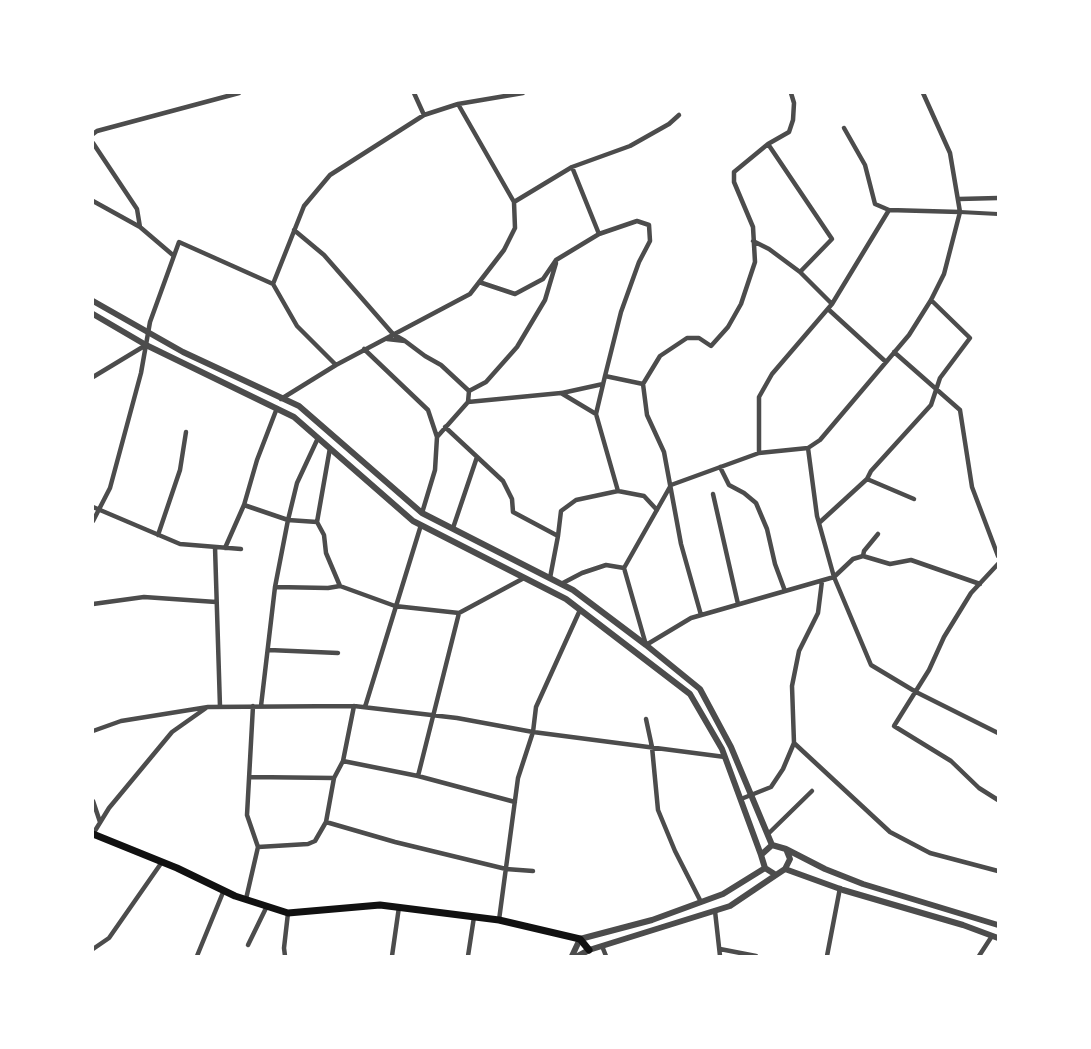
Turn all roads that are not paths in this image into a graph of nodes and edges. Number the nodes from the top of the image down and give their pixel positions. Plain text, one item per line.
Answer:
1 (239, 93) edge
2 (414, 93) edge
3 (523, 93) edge
4 (791, 93) edge
5 (923, 93) edge
6 (458, 104) junction
7 (424, 115) junction
8 (679, 115) dead end
9 (844, 128) dead end
10 (93, 134) edge
11 (93, 143) edge
12 (768, 144) junction
13 (572, 167) junction
14 (998, 198) edge
15 (959, 199) junction
16 (93, 201) edge
17 (514, 202) junction
18 (889, 210) junction
19 (960, 212) junction
20 (998, 214) edge
21 (140, 228) junction
22 (294, 230) junction
23 (599, 234) junction
24 (753, 241) junction
25 (174, 255) junction
26 (556, 260) junction
27 (800, 272) junction
28 (479, 282) junction
29 (273, 284) junction
30 (931, 300) junction
31 (93, 301) edge
32 (832, 304) junction
33 (828, 309) junction
34 (93, 314) edge
35 (148, 332) junction
36 (393, 334) junction
37 (385, 338) junction
38 (405, 341) junction
39 (146, 345) junction
40 (364, 350) junction
41 (894, 352) junction
42 (886, 362) junction
43 (336, 364) junction
44 (605, 376) junction
45 (93, 377) edge
46 (603, 384) junction
47 (643, 384) junction
48 (468, 391) junction
49 (936, 391) junction
50 (561, 393) junction
51 (281, 399) junction
52 (468, 402) junction
53 (277, 408) junction
54 (596, 414) junction
55 (446, 427) junction
56 (186, 432) dead end
57 (437, 437) junction
58 (318, 438) junction
59 (330, 448) junction
60 (808, 448) junction
61 (759, 453) junction
62 (477, 457) junction
63 (720, 467) junction
64 (867, 479) junction
65 (671, 485) junction
66 (618, 491) junction
67 (713, 494) dead end
68 (914, 499) dead end
69 (244, 505) junction
70 (93, 507) edge
71 (99, 509) junction
72 (657, 510) junction
73 (422, 513) junction
74 (288, 520) junction
75 (93, 521) edge
76 (317, 522) junction
77 (819, 524) junction
78 (421, 525) junction
79 (453, 528) junction
80 (878, 534) dead end
81 (158, 535) junction
82 (558, 536) junction
83 (215, 547) junction
84 (225, 548) junction
85 (241, 549) dead end
86 (863, 556) junction
87 (998, 556) edge
88 (998, 564) edge
89 (624, 568) junction
90 (834, 577) junction
91 (524, 578) junction
92 (550, 578) junction
93 (822, 581) junction
94 (561, 584) junction
95 (980, 585) junction
96 (340, 586) junction
97 (275, 587) junction
98 (785, 591) junction
99 (216, 602) junction
100 (93, 604) edge
101 (738, 604) junction
102 (395, 606) junction
103 (580, 610) junction
104 (459, 614) junction
105 (701, 615) junction
106 (646, 645) junction
107 (269, 650) junction
108 (338, 653) dead end
109 (916, 692) junction
110 (253, 706) junction
111 (261, 706) junction
112 (354, 706) junction
113 (208, 707) junction
114 (219, 707) junction
115 (365, 707) junction
116 (434, 715) junction
117 (646, 719) dead end
118 (93, 731) edge
119 (533, 732) junction
120 (998, 733) edge
121 (794, 743) junction
122 (652, 747) junction
123 (725, 757) junction
124 (343, 761) junction
125 (418, 776) junction
126 (250, 777) junction
127 (334, 778) junction
128 (812, 791) dead end
129 (751, 794) junction
130 (741, 799) junction
131 (998, 800) edge
132 (93, 801) edge
133 (515, 802) junction
134 (100, 822) junction
135 (326, 822) junction
136 (93, 834) edge
137 (768, 834) junction
138 (772, 844) junction
139 (258, 847) junction
140 (786, 849) junction
141 (761, 855) junction
142 (162, 862) junction
143 (765, 868) junction
144 (785, 868) junction
145 (506, 869) junction
146 (533, 871) dead end
147 (998, 871) edge
148 (776, 875) junction
149 (840, 888) junction
150 (224, 891) junction
151 (246, 899) junction
152 (701, 902) junction
153 (267, 906) junction
154 (399, 907) junction
155 (715, 911) junction
156 (288, 913) junction
157 (474, 917) junction
158 (499, 920) junction
159 (997, 925) edge
160 (995, 937) edge
161 (580, 939) junction
162 (248, 945) dead end
163 (602, 946) junction
164 (93, 948) edge
165 (720, 949) junction
166 (589, 950) junction
167 (197, 956) edge
168 (285, 956) edge
169 (392, 956) edge
170 (468, 956) edge
171 (572, 956) edge
172 (578, 956) edge
173 (606, 956) edge
174 (720, 956) edge
175 (756, 956) edge
176 (827, 956) edge
177 (979, 956) edge

1 - 10 street
2 - 7 street
3 - 6 street
4 - 12 street
5 - 15 street
6 - 7 street
6 - 17 street
7 - 22 street
8 - 13 street
9 - 18 street
11 - 21 street
12 - 24 street
12 - 27 street
13 - 17 street
13 - 23 street
14 - 15 street
15 - 19 street
16 - 21 street
17 - 28 street
18 - 19 street
18 - 32 street
19 - 20 street
19 - 30 street
21 - 25 street
22 - 29 street
22 - 36 street
23 - 26 street
23 - 44 street
24 - 27 street
24 - 47 street
25 - 29 street
25 - 35 street
26 - 28 street
26 - 48 street
27 - 32 street
28 - 36 street
29 - 43 street
30 - 41 street
30 - 49 street
31 - 35 street
32 - 33 street
33 - 42 street
33 - 61 street
34 - 39 street
35 - 39 street
35 - 51 street
36 - 37 street
36 - 38 street
37 - 38 street
37 - 40 street
38 - 48 street
39 - 45 street
39 - 53 street
39 - 71 street
40 - 43 street
40 - 57 street
41 - 42 street
41 - 49 street
42 - 60 street
43 - 51 street
44 - 46 street
44 - 47 street
46 - 50 street
46 - 54 street
47 - 65 street
48 - 52 street
49 - 64 street
49 - 87 street
50 - 52 street
50 - 54 street
51 - 73 street
52 - 55 street
53 - 58 street
53 - 69 street
54 - 66 street
55 - 57 street
55 - 62 street
56 - 81 street
57 - 73 street
58 - 59 street
58 - 74 street
59 - 76 street
59 - 78 street
60 - 61 street
60 - 77 street
61 - 63 street
62 - 79 street
62 - 82 street
63 - 65 street
63 - 98 street
64 - 68 street
64 - 77 street
65 - 72 street
65 - 105 street
66 - 72 street
66 - 82 street
67 - 101 street
69 - 74 street
69 - 84 street
70 - 71 street
71 - 75 street
71 - 81 street
72 - 89 street
73 - 79 street
74 - 76 street
74 - 97 street
76 - 96 street
77 - 90 street
78 - 91 street
78 - 102 street
79 - 92 street
80 - 86 street
81 - 83 street
82 - 92 street
83 - 84 street
83 - 99 street
84 - 85 street
86 - 90 street
86 - 95 street
88 - 95 street
89 - 94 street
89 - 106 street
90 - 93 street
90 - 109 street
91 - 103 street
91 - 104 street
92 - 94 street
93 - 98 street
93 - 121 street
94 - 106 street
95 - 109 street
96 - 97 street
96 - 102 street
97 - 107 street
98 - 101 street
99 - 100 street
99 - 114 street
101 - 105 street
102 - 104 street
102 - 115 street
103 - 119 street
103 - 123 street
104 - 116 street
105 - 106 street
106 - 129 street
107 - 108 street
107 - 111 street
109 - 120 street
109 - 131 street
110 - 111 street
110 - 114 street
110 - 126 street
111 - 112 street
112 - 115 street
112 - 124 street
113 - 114 street
113 - 118 street
113 - 134 street
115 - 116 street
116 - 119 street
116 - 125 street
117 - 122 street
119 - 122 street
119 - 133 street
121 - 129 street
121 - 147 street
122 - 123 street
122 - 152 street
123 - 130 street
124 - 125 street
124 - 127 street
125 - 133 street
126 - 127 street
126 - 139 street
127 - 135 street
128 - 137 street
129 - 130 street
129 - 137 street
130 - 141 street
132 - 134 street
133 - 145 street
134 - 136 street
135 - 139 street
135 - 145 street
136 - 142 main road
137 - 138 street
138 - 140 street
138 - 141 street
139 - 151 street
140 - 144 street
140 - 159 street
141 - 143 street
142 - 150 main road
142 - 164 street
143 - 148 street
143 - 152 street
144 - 148 street
144 - 149 street
145 - 146 street
145 - 158 street
148 - 155 street
149 - 160 street
149 - 176 street
150 - 151 main road
150 - 167 street
151 - 153 main road
152 - 161 street
153 - 156 main road
153 - 162 street
154 - 156 main road
154 - 157 main road
154 - 169 street
155 - 163 street
155 - 165 street
156 - 168 street
157 - 158 main road
157 - 170 street
158 - 161 main road
159 - 160 street
160 - 177 street
161 - 166 main road
161 - 171 street
163 - 166 street
163 - 173 street
165 - 174 street
165 - 175 street
166 - 172 street

